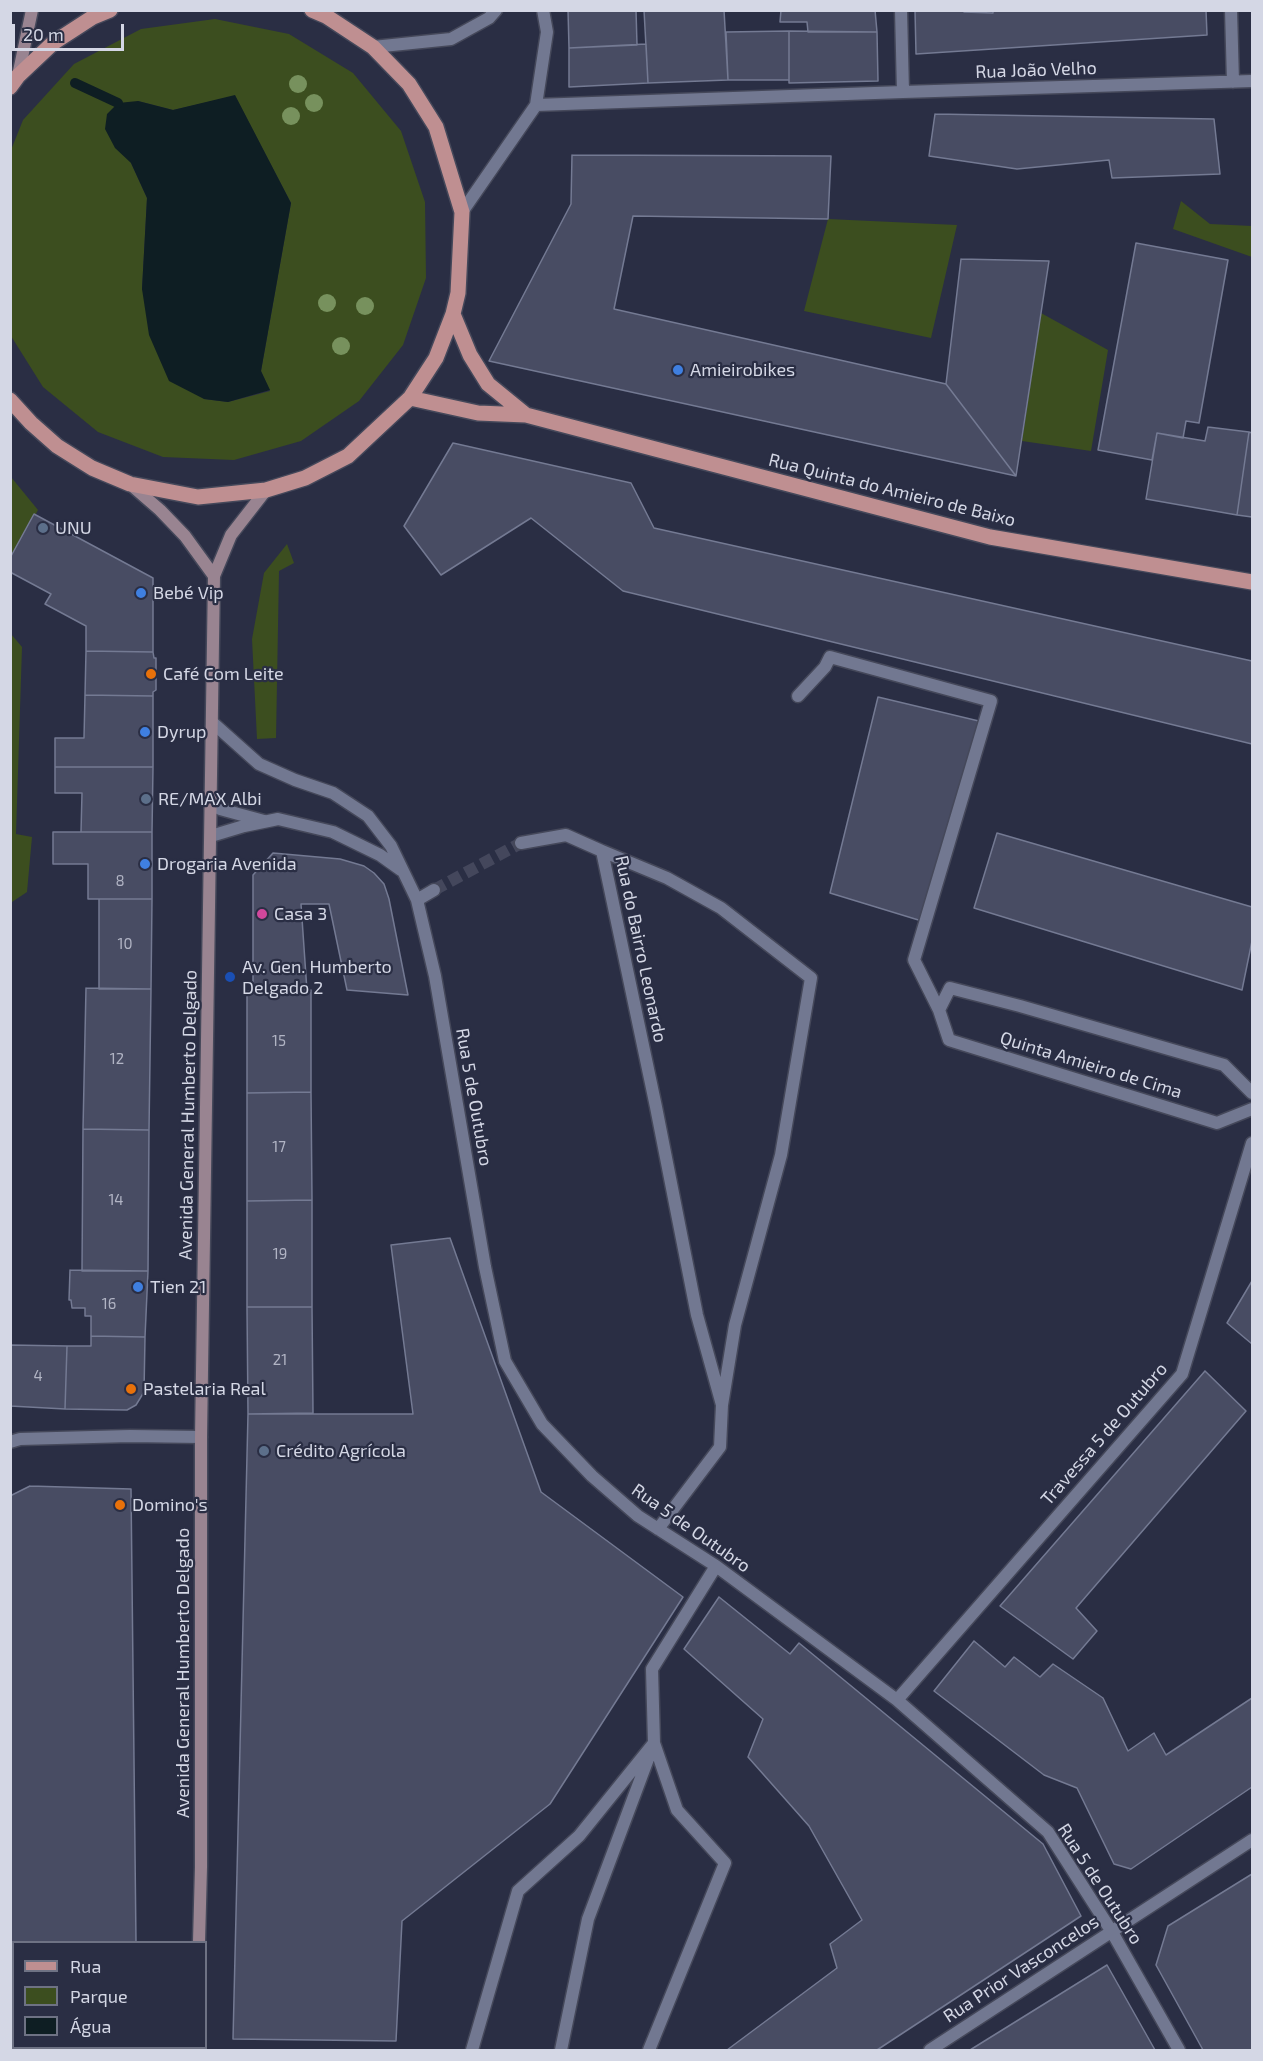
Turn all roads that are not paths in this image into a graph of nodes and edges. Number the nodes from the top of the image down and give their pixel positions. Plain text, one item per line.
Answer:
1 (32, 10) edge
2 (110, 10) edge
3 (312, 10) edge
4 (496, 10) edge
5 (543, 10) edge
6 (901, 10) edge
7 (1232, 10) edge
8 (373, 47) junction
9 (1252, 81) edge
10 (14, 82) edge
11 (1233, 82) junction
12 (903, 92) junction
13 (536, 105) junction
14 (462, 212) junction
15 (453, 314) junction
16 (410, 398) junction
17 (10, 400) edge
18 (526, 415) junction
19 (130, 484) junction
20 (266, 490) junction
21 (214, 576) junction
22 (1252, 582) edge
23 (798, 696) dead end
24 (213, 723) junction
25 (212, 798) junction
26 (267, 821) junction
27 (211, 836) junction
28 (521, 843) tunnel mouth
29 (602, 851) junction
30 (402, 871) junction
31 (434, 890) tunnel mouth
32 (417, 900) junction
33 (939, 1010) junction
34 (1252, 1093) edge
35 (1252, 1109) edge
36 (1252, 1143) edge
37 (722, 1405) junction
38 (201, 1437) junction
39 (10, 1442) edge
40 (658, 1529) junction
41 (716, 1566) junction
42 (897, 1700) junction
43 (654, 1743) junction
44 (1252, 1840) edge
45 (1112, 1932) junction
46 (199, 1941) edge
47 (472, 2050) edge
48 (561, 2050) edge
49 (649, 2050) edge
50 (930, 2050) edge
51 (1179, 2050) edge

1 - 10 main road
2 - 10 main road
3 - 8 main road
4 - 8 street
5 - 13 street
6 - 12 street
7 - 11 street
8 - 14 main road
9 - 11 street, Rua João Velho
11 - 12 street, Rua João Velho
12 - 13 street, Rua João Velho
13 - 14 street
14 - 15 main road
15 - 16 main road
15 - 18 main road, Rua Quinta do Amieiro de Baixo
16 - 18 main road, Rua Quinta do Amieiro de Baixo
16 - 20 main road
17 - 19 main road
18 - 22 main road, Rua Quinta do Amieiro de Baixo
19 - 20 main road
19 - 21 main road
20 - 21 main road, Avenida General Humberto Delgado
21 - 24 main road, Avenida General Humberto Delgado
23 - 33 street, Quinta Amieiro de Cima
24 - 25 main road, Avenida General Humberto Delgado
24 - 30 street, Rua 5 de Outubro
25 - 26 street, Rua 5 de Outubro
25 - 27 main road, Avenida General Humberto Delgado
26 - 27 street, Rua 5 de Outubro
26 - 30 street, Rua 5 de Outubro
27 - 38 main road, Avenida General Humberto Delgado
28 - 29 street
29 - 37 street, Rua do Bairro Leonardo
29 - 37 street, Rua do Bairro Leonardo
30 - 32 street, Rua 5 de Outubro
31 - 32 street
32 - 40 street, Rua 5 de Outubro
33 - 34 street, Quinta Amieiro de Cima
33 - 35 street, Quinta Amieiro de Cima
36 - 42 street, Travessa 5 de Outubro
37 - 40 street
38 - 39 street
38 - 46 main road, Avenida General Humberto Delgado
40 - 41 street, Rua 5 de Outubro
41 - 42 street, Rua 5 de Outubro
41 - 43 street
42 - 45 street, Rua 5 de Outubro
43 - 47 street
43 - 48 street
43 - 49 street
44 - 45 street, Rua Prior Vasconcelos
45 - 50 street, Rua Prior Vasconcelos
45 - 51 street, Rua 5 de Outubro

